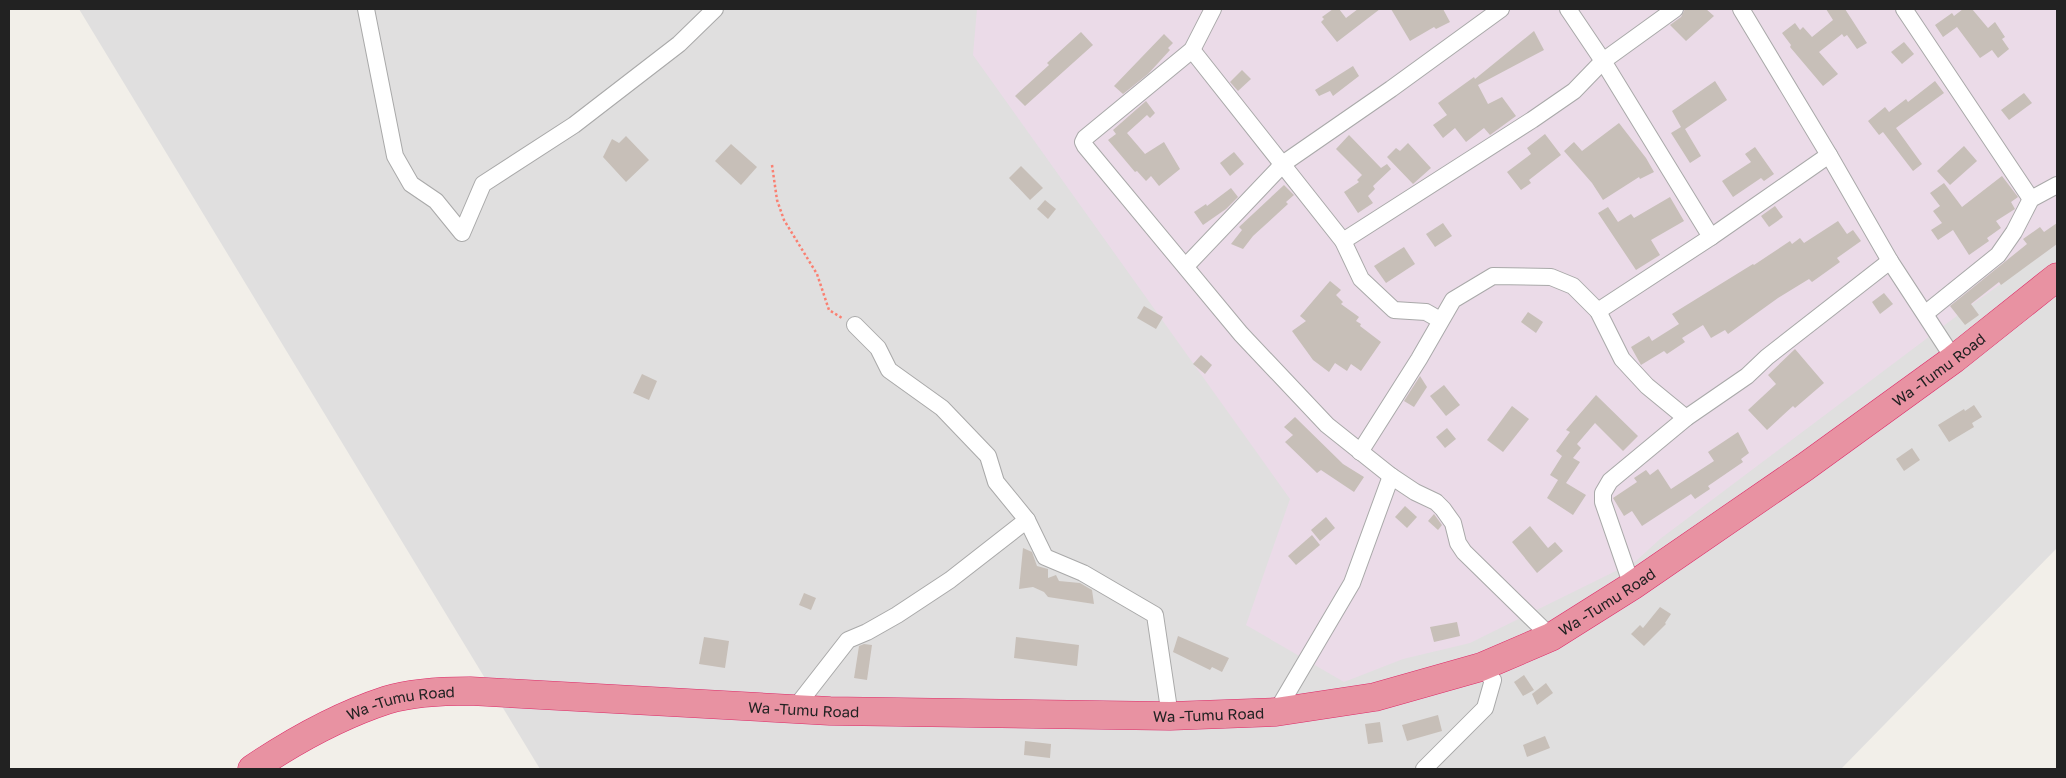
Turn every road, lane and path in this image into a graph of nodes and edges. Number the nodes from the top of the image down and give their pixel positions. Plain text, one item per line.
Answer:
1 (366, 9) edge
2 (715, 9) edge
3 (1213, 9) edge
4 (1501, 9) edge
5 (1568, 9) edge
6 (1675, 9) edge
7 (1741, 9) edge
8 (1904, 9) edge
9 (1192, 50) junction
10 (1603, 61) junction
11 (1829, 155) junction
12 (1284, 164) junction
13 (772, 165) dead end
14 (2057, 185) edge
15 (2031, 199) junction
16 (1711, 237) junction
17 (1344, 241) junction
18 (1890, 261) junction
19 (1186, 266) junction
20 (2057, 277) edge
21 (1598, 311) junction
22 (1926, 313) junction
23 (1440, 320) junction
24 (855, 325) joint
25 (1954, 359) junction
26 (1686, 418) junction
27 (1360, 452) junction
28 (1391, 476) junction
29 (1027, 520) junction
30 (1632, 586) junction
31 (1551, 637) junction
32 (1481, 667) junction
33 (795, 708) junction
34 (1276, 712) junction
35 (1170, 716) junction
36 (252, 769) edge
37 (1424, 769) edge

1 - 2 street
3 - 9 street
4 - 12 street
5 - 10 street
6 - 10 street
7 - 11 street
8 - 15 street
9 - 12 street
9 - 19 street
10 - 16 street
10 - 17 street
11 - 16 street
11 - 18 street
12 - 17 street
12 - 19 street
13 - 24 path
14 - 15 street
15 - 22 street
16 - 21 street
17 - 23 street
18 - 22 street
18 - 26 street
19 - 27 street
20 - 25 highway, Wa -Tumu Road
21 - 23 street
21 - 26 street
22 - 25 street
23 - 27 street
24 - 29 street
25 - 30 highway, Wa -Tumu Road
26 - 30 street
27 - 28 street
28 - 31 street
28 - 34 street
29 - 33 street
29 - 35 street
30 - 31 highway, Wa -Tumu Road
31 - 32 highway, Wa -Tumu Road
32 - 34 highway, Wa -Tumu Road
32 - 37 street
33 - 35 highway, Wa -Tumu Road
33 - 36 highway, Wa -Tumu Road
34 - 35 highway, Wa -Tumu Road

